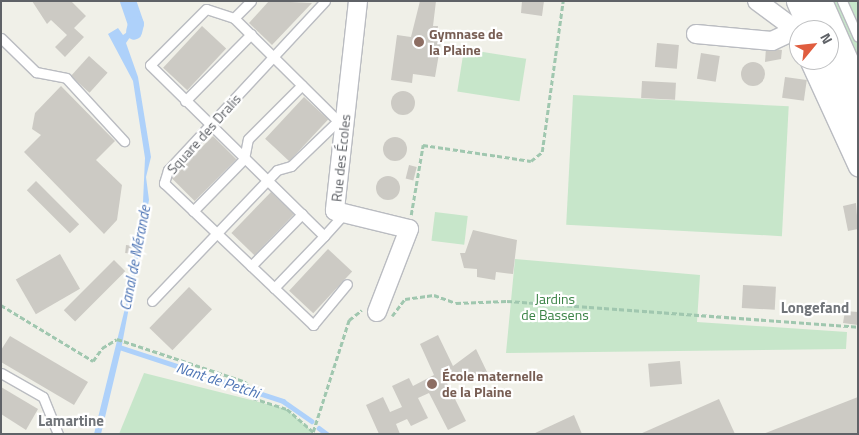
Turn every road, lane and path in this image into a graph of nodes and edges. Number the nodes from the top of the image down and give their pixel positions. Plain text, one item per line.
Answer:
1 (251, 1) edge
2 (325, 1) edge
3 (358, 1) edge
4 (563, 1) edge
5 (757, 1) edge
6 (799, 1) edge
7 (819, 1) edge
8 (842, 1) edge
9 (234, 18) junction
10 (801, 20) edge
11 (789, 23) edge
12 (251, 34) junction
13 (696, 34) dead end
14 (789, 36) edge
15 (858, 37) edge
16 (1, 38) edge
17 (274, 57) junction
18 (814, 70) edge
19 (831, 70) edge
20 (302, 85) junction
21 (858, 90) edge
22 (185, 100) junction
23 (342, 117) junction
24 (210, 126) junction
25 (858, 131) edge
26 (124, 141) dead end
27 (244, 158) junction
28 (858, 167) edge
29 (267, 180) junction
30 (193, 211) junction
31 (345, 213) junction
32 (302, 214) junction
33 (409, 229) junction
34 (214, 231) junction
35 (324, 236) junction
36 (251, 266) junction
37 (347, 284) dead end
38 (274, 288) junction
39 (152, 301) dead end
40 (1, 305) edge
41 (377, 312) junction
42 (858, 328) edge
43 (1, 374) edge
44 (314, 433) edge
45 (58, 434) edge

1 - 9 lane
2 - 17 lane, Square des Dralis
3 - 23 street, Rue des Écoles
4 - 33 path
5 - 11 street
6 - 10 main road
7 - 21 main road
8 - 15 lane
9 - 12 lane
9 - 22 lane
12 - 17 lane
12 - 22 lane
13 - 14 street
16 - 26 lane
17 - 20 lane
17 - 24 lane, Square des Dralis
18 - 28 street
19 - 25 main road
20 - 23 lane
20 - 27 lane
22 - 24 lane
23 - 29 lane
23 - 31 street, Rue des Écoles
24 - 27 lane
24 - 30 lane, Square des Dralis
27 - 29 lane
27 - 30 lane
29 - 32 lane
29 - 34 lane
30 - 34 lane, Square des Dralis
31 - 33 street, Rue des Écoles
31 - 35 lane
32 - 35 lane
32 - 36 lane
33 - 41 street
34 - 36 lane, Square des Dralis
34 - 39 lane
35 - 38 lane
36 - 38 lane, Square des Dralis
37 - 38 lane, Square des Dralis
40 - 44 path
41 - 42 path
41 - 44 path
43 - 45 lane

